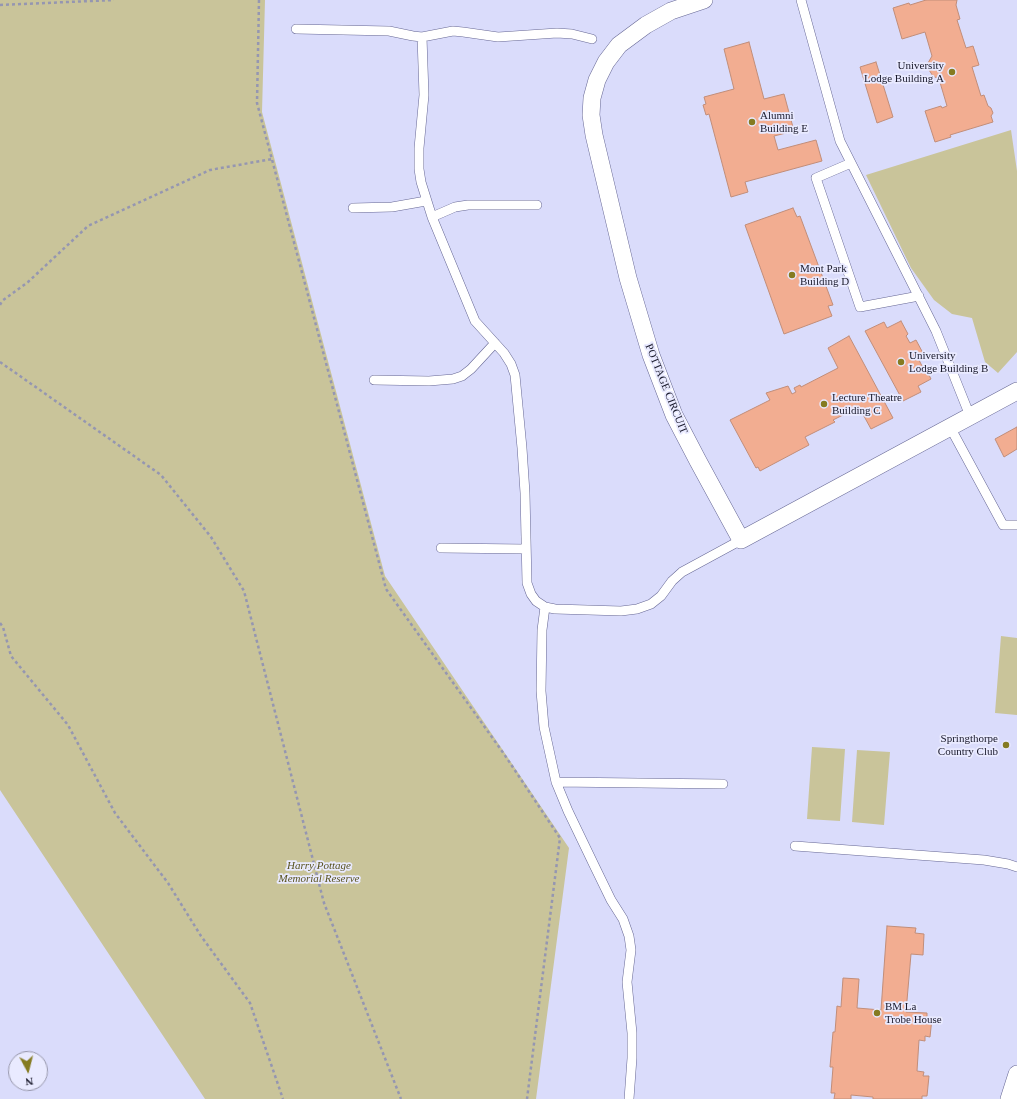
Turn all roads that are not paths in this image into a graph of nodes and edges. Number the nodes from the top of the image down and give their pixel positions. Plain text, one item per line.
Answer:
1 (704, 0) edge
2 (801, 0) edge
3 (296, 29) dead end
4 (422, 37) junction
5 (592, 39) dead end
6 (851, 163) junction
7 (426, 201) junction
8 (537, 205) dead end
9 (352, 208) dead end
10 (432, 216) junction
11 (919, 296) junction
12 (495, 343) junction
13 (374, 380) dead end
14 (1017, 391) edge
15 (970, 416) junction
16 (950, 427) junction
17 (1017, 525) edge
18 (741, 540) junction
19 (442, 548) dead end
20 (526, 549) junction
21 (544, 607) junction
22 (556, 782) junction
23 (723, 784) dead end
24 (795, 846) dead end
25 (1017, 867) edge
26 (1017, 1074) edge
27 (629, 1099) edge
28 (1010, 1099) edge

1 - 18 street, POTTAGE CIRCUIT
2 - 6 lane
3 - 4 lane
4 - 5 lane
4 - 7 lane
6 - 11 lane
6 - 11 lane
7 - 9 lane
7 - 10 lane
8 - 10 lane
10 - 12 lane
11 - 15 lane
12 - 13 lane
12 - 20 lane
14 - 15 street
15 - 16 street
16 - 17 lane
16 - 18 street
18 - 21 lane
19 - 20 lane
20 - 21 lane
21 - 22 lane
22 - 23 lane
22 - 27 lane
24 - 25 lane
26 - 28 street

